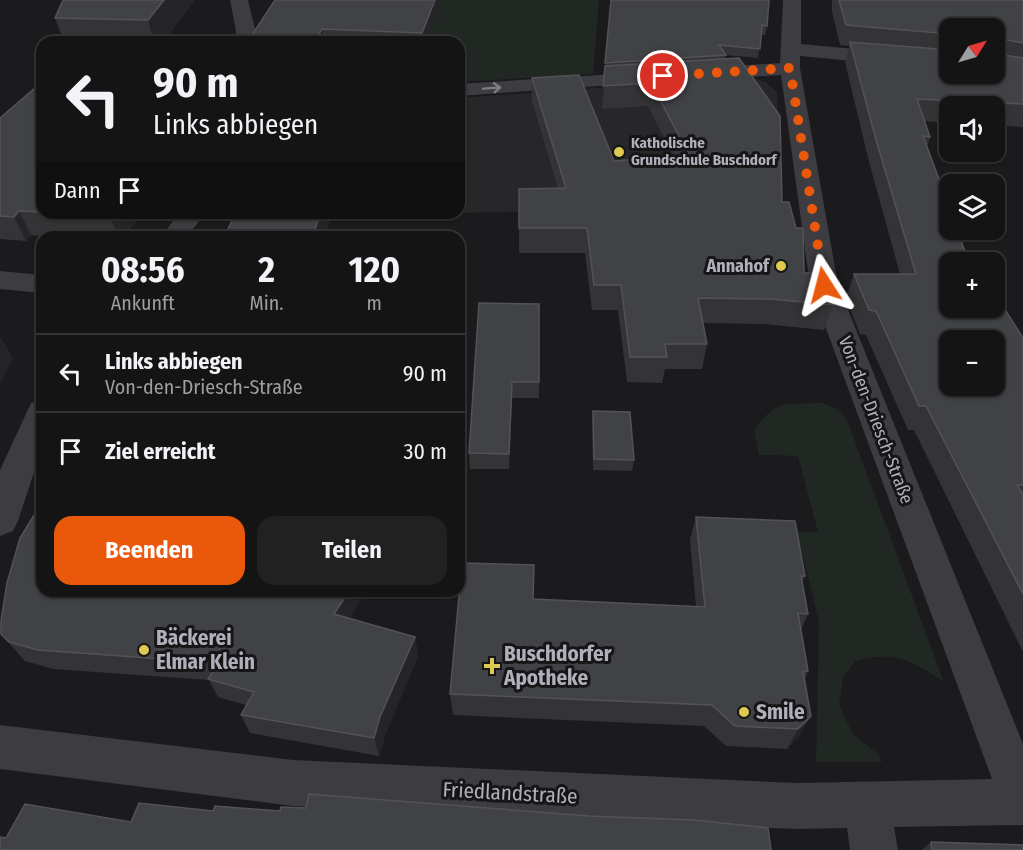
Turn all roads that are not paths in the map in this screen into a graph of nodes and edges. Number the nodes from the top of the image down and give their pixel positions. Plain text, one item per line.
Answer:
1 (239, 0) edge
2 (792, 0) edge
3 (247, 36) edge
4 (790, 59) junction
5 (939, 64) edge
6 (686, 75) edge
7 (663, 76) edge
8 (465, 90) edge
9 (0, 280) edge
10 (36, 283) edge
11 (36, 424) edge
12 (0, 521) edge
13 (0, 747) edge
14 (1023, 802) edge
15 (867, 806) junction
16 (874, 850) edge

1 - 3 street
2 - 4 street, Von-den-Driesch-Straße
4 - 5 street
4 - 6 street
4 - 14 street, Von-den-Driesch-Straße
8 -> 7 street
9 - 10 street
11 - 12 street
13 - 15 street, Friedlandstraße
14 - 15 street, Friedlandstraße
15 - 16 street

